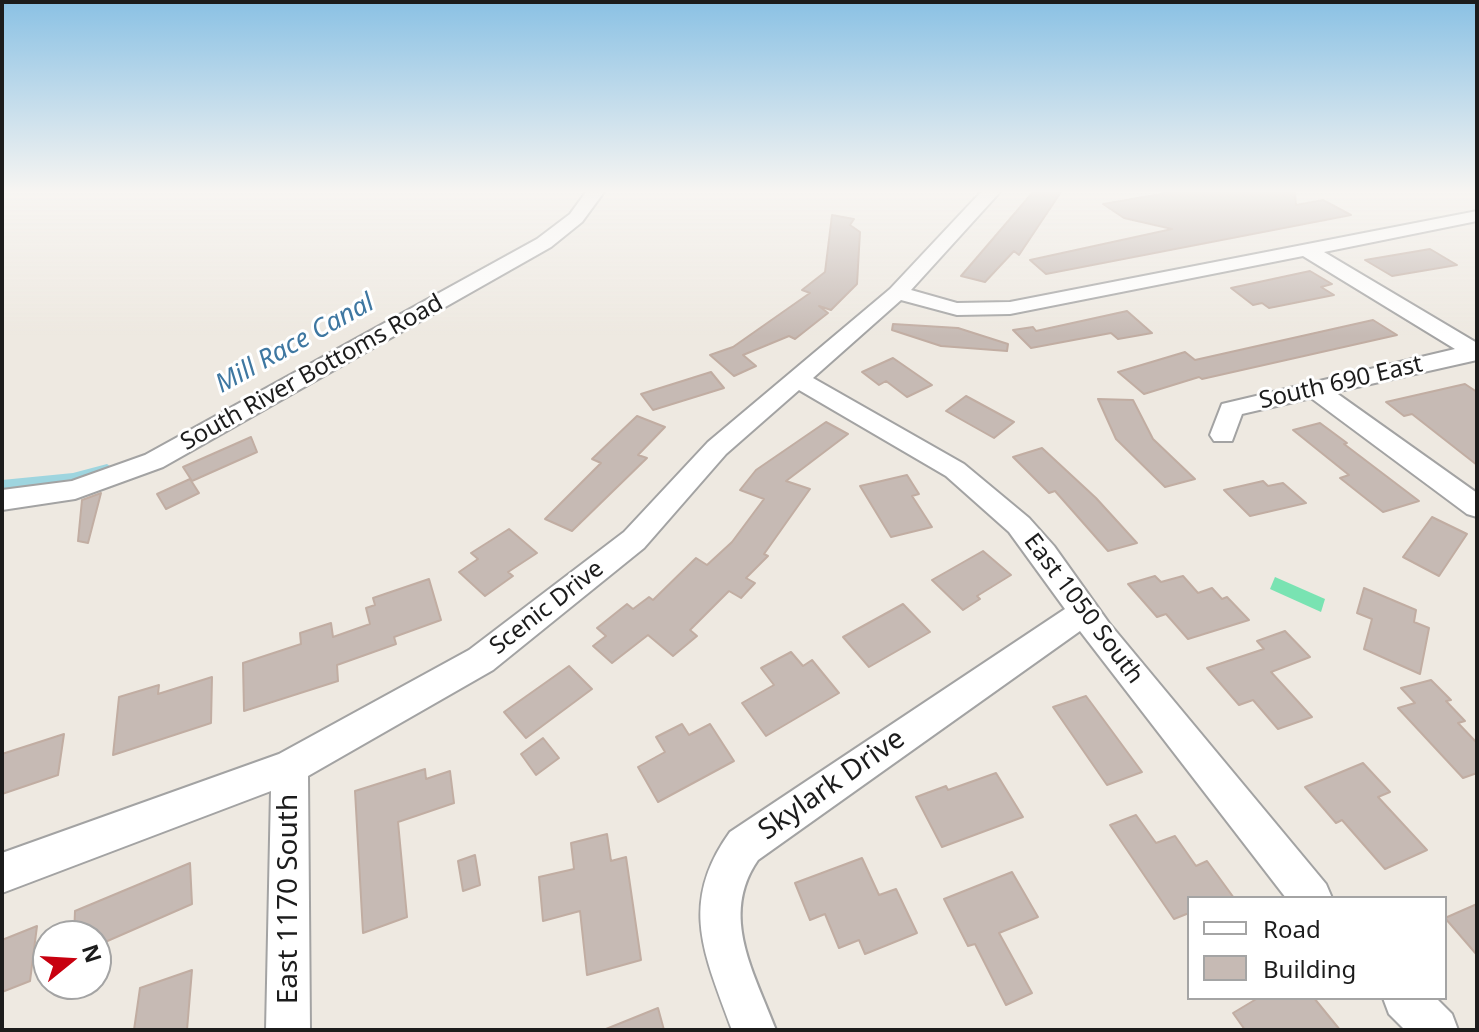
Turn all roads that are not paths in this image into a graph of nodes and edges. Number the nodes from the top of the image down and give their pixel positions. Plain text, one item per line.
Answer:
1 (548, 240) edge
2 (946, 240) edge
3 (1356, 240) edge
4 (1307, 250) junction
5 (897, 293) junction
6 (1476, 352) edge
7 (800, 380) junction
8 (1315, 389) junction
9 (1223, 435) dead end
10 (2, 500) edge
11 (1477, 507) edge
12 (1084, 612) junction
13 (290, 767) junction
14 (2, 873) edge
15 (1310, 896) edge
16 (1407, 1000) edge
17 (288, 1030) edge
18 (754, 1030) edge
19 (1436, 1030) edge

1 - 10 street, South River Bottoms Road
2 - 5 street, Scenic Drive
3 - 4 street
4 - 5 street
4 - 6 street
5 - 7 street, Scenic Drive
6 - 8 street, South 690 East
7 - 12 street, East 1050 South
7 - 13 street, Scenic Drive
8 - 9 street, South 690 East
8 - 11 street
12 - 15 street, East 1050 South
12 - 18 street, Skylark Drive
13 - 14 street, Scenic Drive
13 - 17 street, East 1170 South
16 - 19 street

